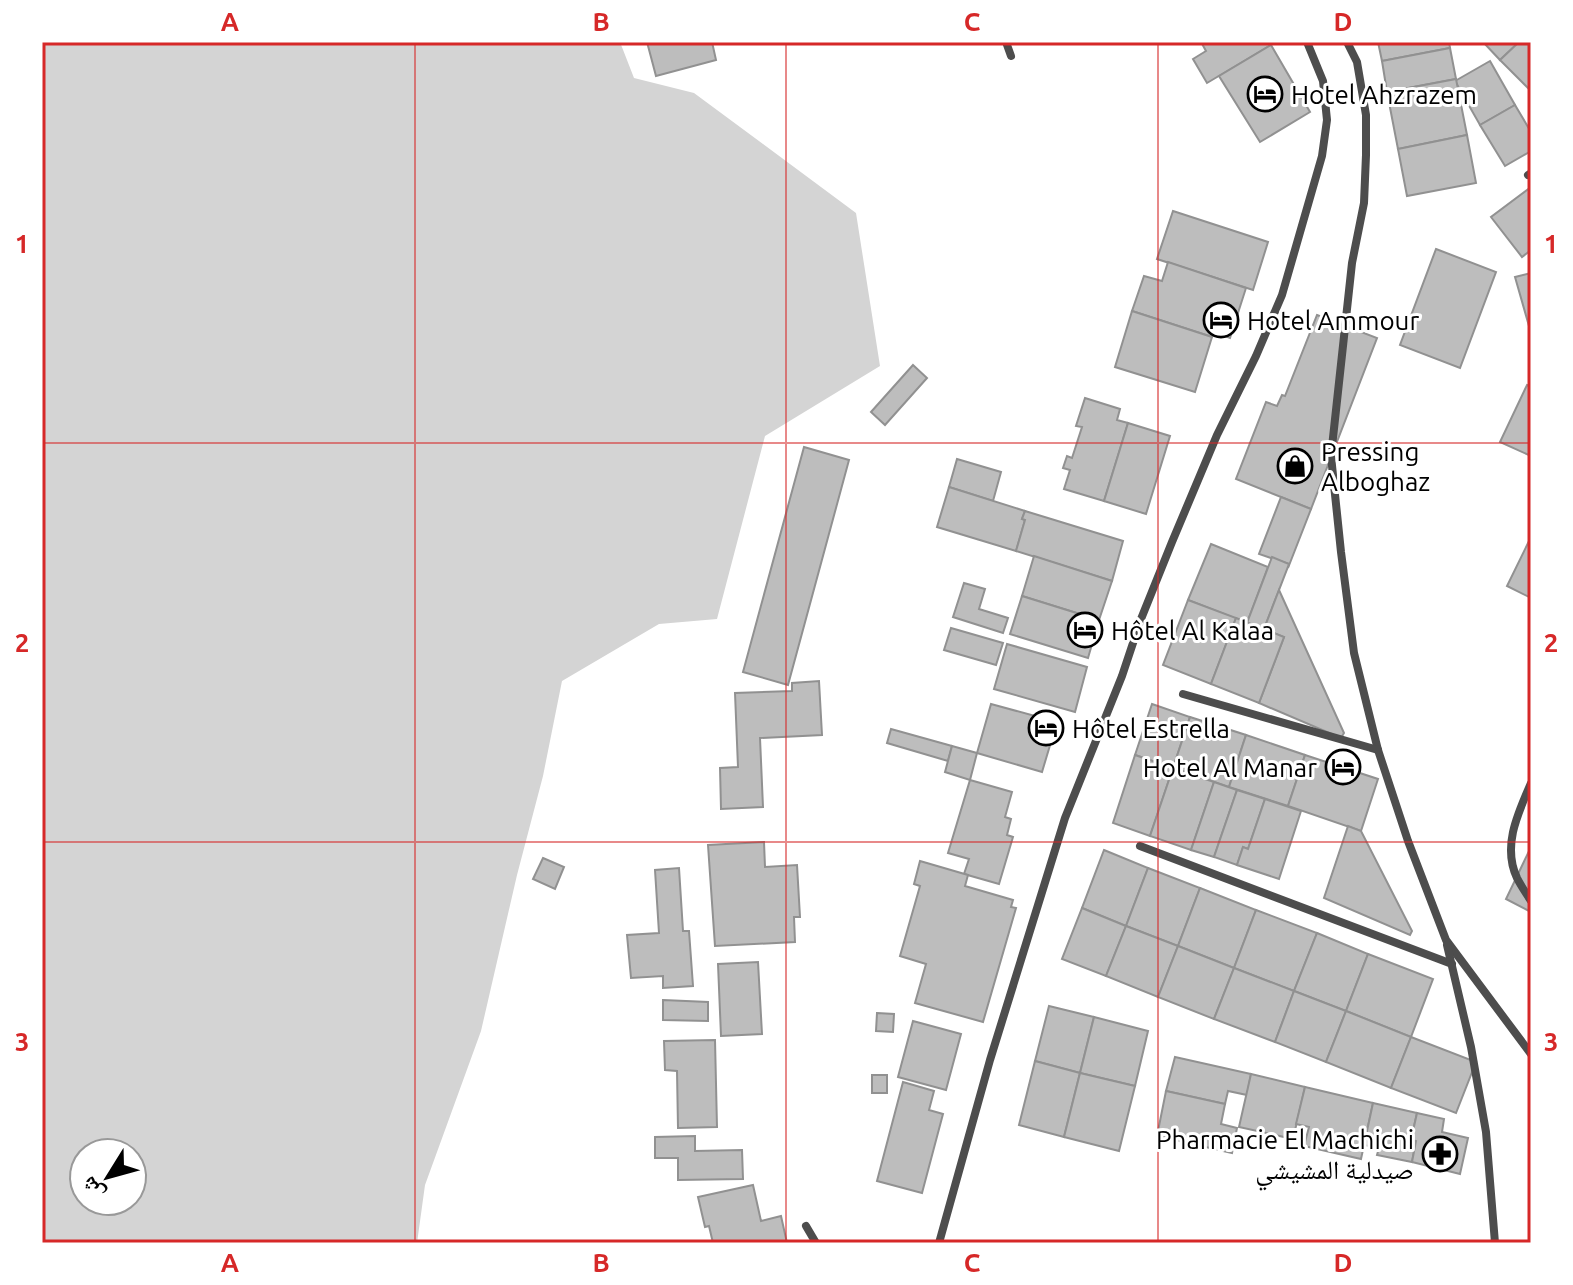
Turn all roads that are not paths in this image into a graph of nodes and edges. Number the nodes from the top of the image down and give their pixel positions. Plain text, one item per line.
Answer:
1 (1006, 42) edge
2 (1307, 42) edge
3 (1347, 42) edge
4 (1011, 56) dead end
5 (1183, 694) dead end
6 (1378, 750) junction
7 (1531, 783) edge
8 (1140, 846) dead end
9 (1531, 901) edge
10 (1446, 940) junction
11 (1452, 964) junction
12 (1531, 1054) edge
13 (806, 1226) dead end
14 (816, 1243) edge
15 (939, 1243) edge
16 (1495, 1243) edge

1 - 4 street
2 - 15 street
3 - 6 street
5 - 6 street
6 - 10 street
7 - 9 street
8 - 11 street
10 - 11 street
10 - 12 street
11 - 16 street
13 - 14 street

